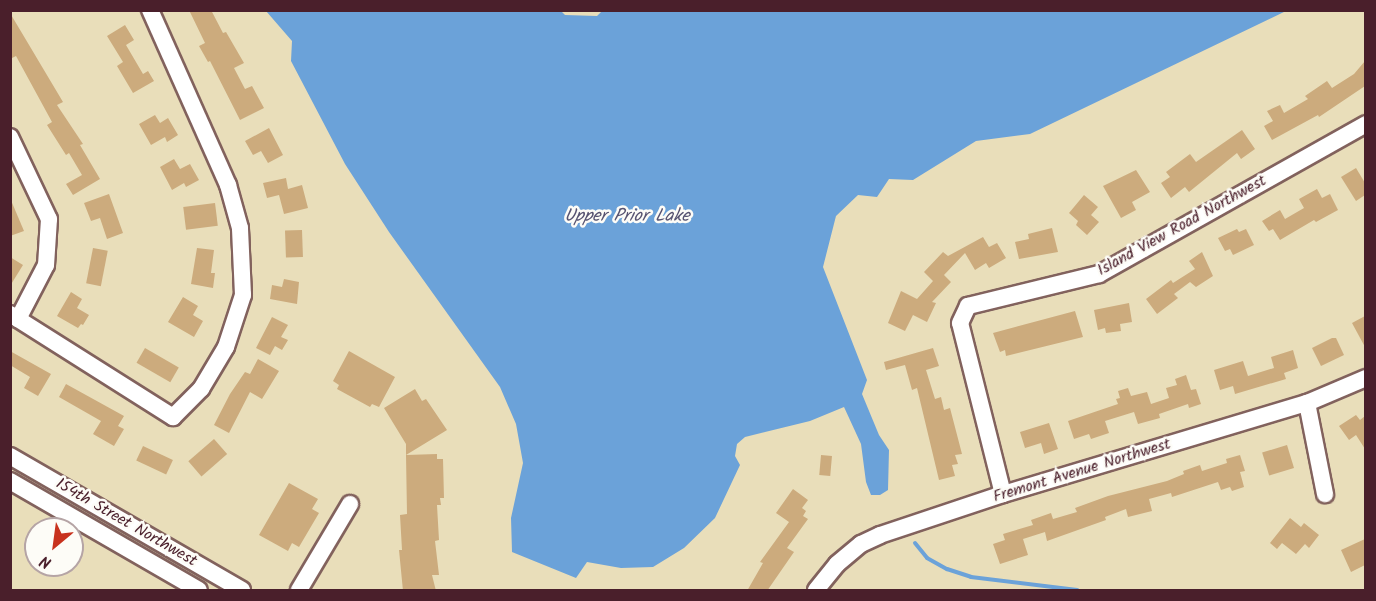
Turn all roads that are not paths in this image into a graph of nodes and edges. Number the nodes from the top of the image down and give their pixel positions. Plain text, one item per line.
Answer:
1 (150, 10) edge
2 (1365, 124) edge
3 (10, 136) edge
4 (14, 316) edge
5 (1365, 378) edge
6 (1307, 404) junction
7 (10, 456) edge
8 (10, 481) edge
9 (1003, 494) junction
10 (1325, 494) dead end
11 (350, 504) dead end
12 (199, 591) edge
13 (242, 591) edge
14 (299, 591) edge
15 (816, 591) edge

1 - 4 street
2 - 9 street, Island View Road Northwest
3 - 4 street
5 - 6 street, Fremont Avenue Northwest
6 - 9 street, Fremont Avenue Northwest
6 - 10 street
7 - 13 street, 154th Street Northwest
8 - 12 street, 154th Street Northwest
9 - 15 street, Fremont Avenue Northwest
11 - 14 street

